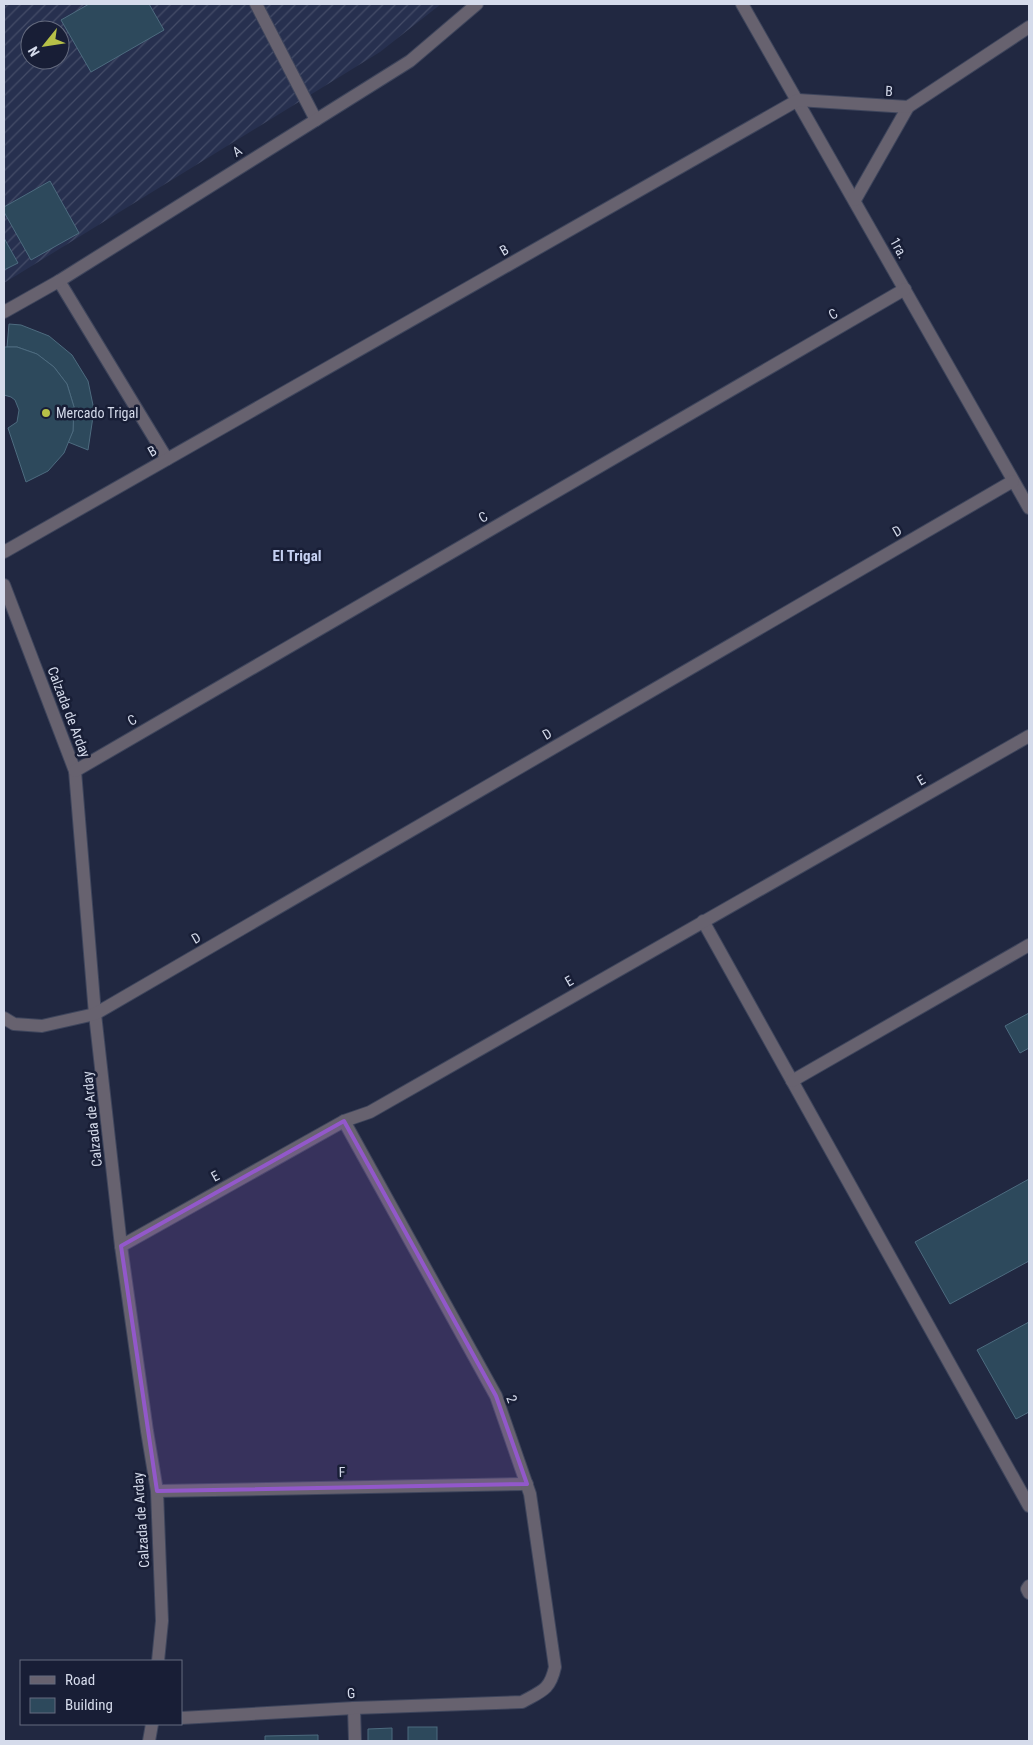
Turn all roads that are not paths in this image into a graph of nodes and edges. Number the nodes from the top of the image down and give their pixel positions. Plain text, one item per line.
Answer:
1 (256, 4) edge
2 (477, 4) edge
3 (742, 4) edge
4 (1029, 27) edge
5 (798, 100) junction
6 (908, 107) junction
7 (316, 120) junction
8 (855, 200) junction
9 (59, 280) junction
10 (905, 289) junction
11 (4, 312) edge
12 (167, 459) junction
13 (1013, 481) junction
14 (1029, 508) edge
15 (4, 552) edge
16 (4, 585) edge
17 (1029, 736) edge
18 (75, 771) junction
19 (703, 921) junction
20 (1029, 945) edge
21 (95, 1014) junction
22 (4, 1018) edge
23 (792, 1081) junction
24 (344, 1121) junction
25 (121, 1246) junction
26 (527, 1484) junction
27 (157, 1491) junction
28 (1029, 1506) edge
29 (1029, 1586) edge
30 (1029, 1593) edge
31 (158, 1660) edge
32 (522, 1702) joint
33 (354, 1708) junction
34 (182, 1718) edge
35 (152, 1725) edge
36 (149, 1741) edge
37 (355, 1741) edge

1 - 7 street
2 - 7 street, A
3 - 5 street, 1ra.
4 - 6 street, B
5 - 6 street, B
5 - 8 street, 1ra.
5 - 12 street, B
6 - 8 street
7 - 9 street, A
8 - 10 street, 1ra.
9 - 11 street, A
9 - 12 street
10 - 13 street, 1ra.
10 - 18 street, C
12 - 15 street, B
13 - 14 street, 1ra.
13 - 21 street, D
16 - 18 street, Calzada de Arday
17 - 19 street, E
18 - 21 street, Calzada de Arday
19 - 23 street
19 - 24 street, E
20 - 23 street
21 - 22 street, D
21 - 25 street, Calzada de Arday
23 - 28 street
24 - 25 street, E
24 - 26 street, 2
25 - 27 street, Calzada de Arday
26 - 27 street, F
26 - 32 street, 2
27 - 31 street, Calzada de Arday
29 - 30 street
32 - 33 street, G
33 - 34 street, G
33 - 37 street
35 - 36 street

